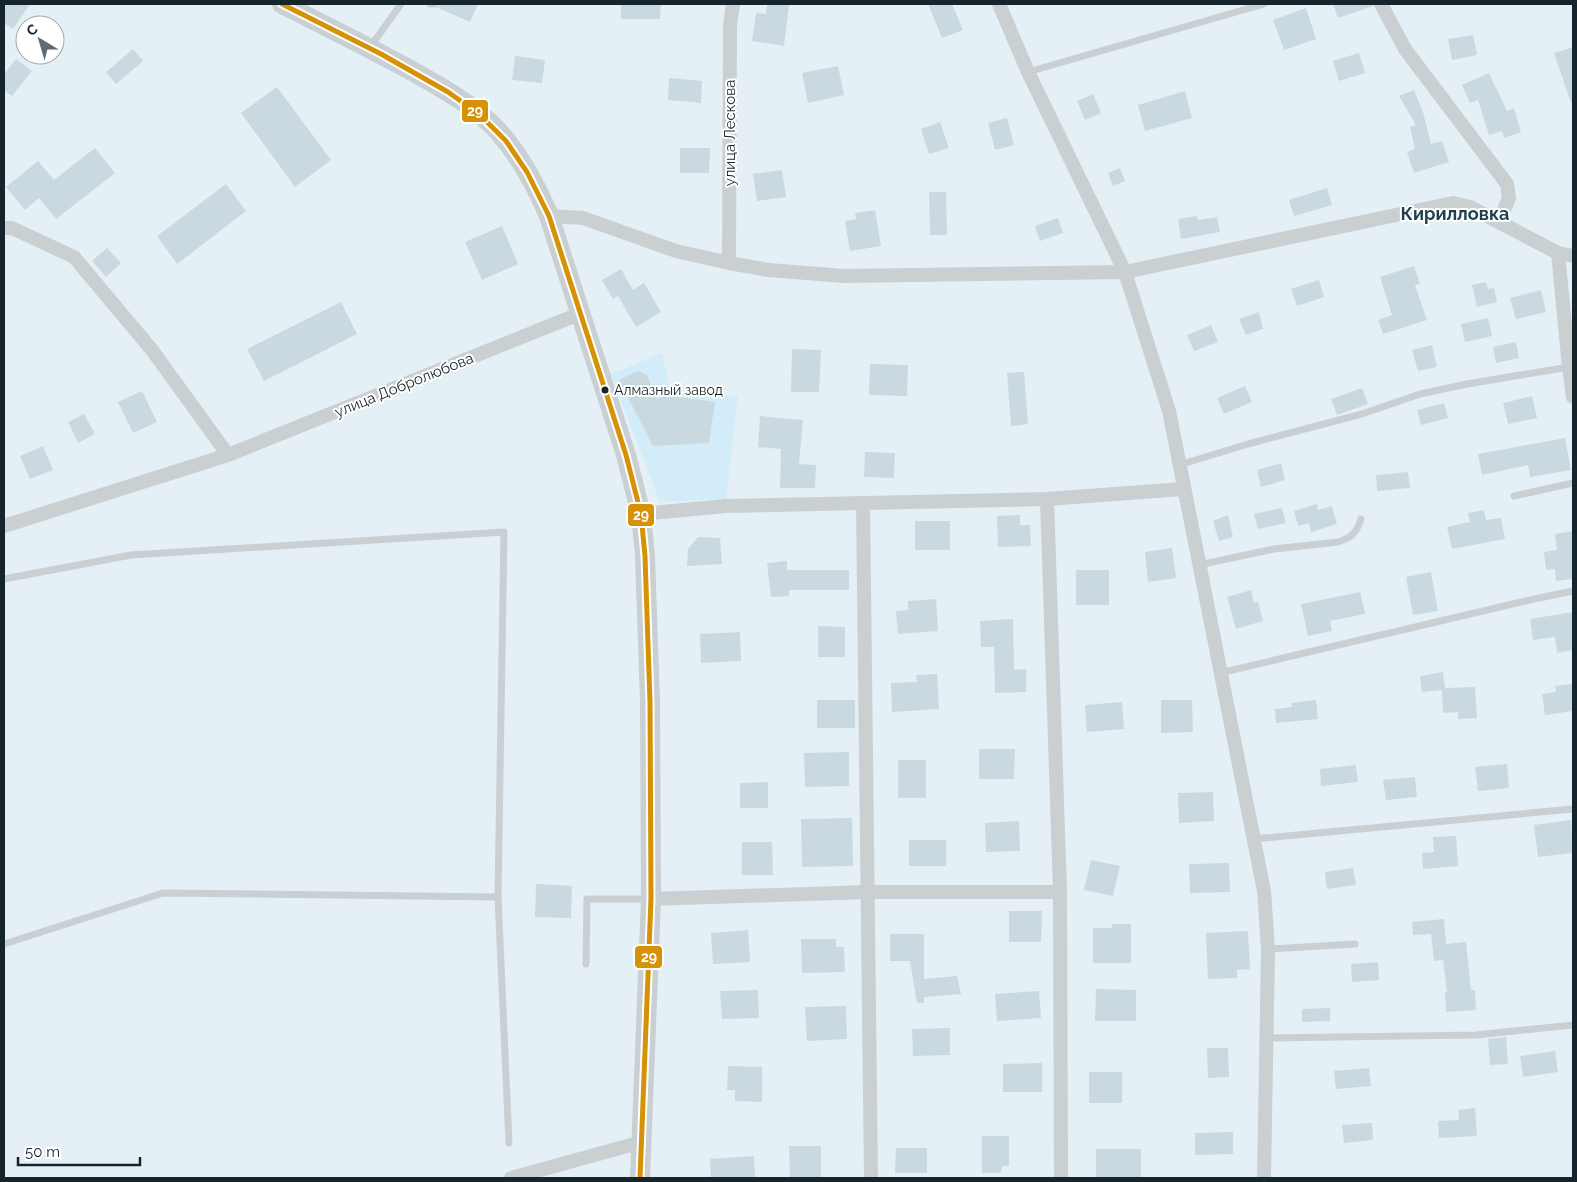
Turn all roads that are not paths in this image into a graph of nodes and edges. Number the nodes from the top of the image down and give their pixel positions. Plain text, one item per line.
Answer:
1 (282, 4) edge
2 (401, 4) edge
3 (430, 4) edge
4 (435, 4) edge
5 (732, 4) edge
6 (999, 4) edge
7 (1264, 4) edge
8 (1381, 4) edge
9 (370, 48) junction
10 (1028, 72) junction
11 (546, 211) junction
12 (1499, 222) junction
13 (4, 228) edge
14 (1558, 252) junction
15 (1573, 256) edge
16 (729, 263) junction
17 (1125, 272) junction
18 (579, 314) junction
19 (1568, 367) junction
20 (1573, 397) edge
21 (228, 455) junction
22 (1179, 465) junction
23 (1573, 483) edge
24 (1183, 489) junction
25 (1514, 496) dead end
26 (1047, 499) junction
27 (863, 503) junction
28 (641, 514) junction
29 (1361, 519) dead end
30 (4, 526) edge
31 (1199, 565) junction
32 (4, 579) edge
33 (1573, 591) edge
34 (1220, 673) junction
35 (1573, 809) edge
36 (1253, 839) junction
37 (868, 892) junction
38 (1060, 892) junction
39 (498, 897) junction
40 (651, 899) junction
41 (4, 944) edge
42 (1354, 944) dead end
43 (1268, 949) junction
44 (586, 964) dead end
45 (1573, 1026) edge
46 (1267, 1038) junction
47 (642, 1142) junction
48 (509, 1143) dead end
49 (511, 1178) edge
50 (640, 1178) edge
51 (871, 1178) edge
52 (1061, 1178) edge
53 (1264, 1178) edge

1 - 9 main road
2 - 9 lane
3 - 4 lane
5 - 16 street, улица Лескова
6 - 10 street
7 - 10 lane
8 - 12 street
9 - 11 main road
10 - 17 street
11 - 16 street
11 - 18 main road
12 - 14 street
12 - 17 street
13 - 21 street
14 - 15 street
14 - 19 street
16 - 17 street
17 - 22 street
18 - 21 street, улица Добролюбова
18 - 28 main road
19 - 20 street
19 - 22 lane
21 - 30 street, улица Добролюбова
22 - 24 street
23 - 25 lane
24 - 26 street
24 - 31 street
26 - 27 street
26 - 38 street
27 - 28 street
27 - 37 street
28 - 40 main road
29 - 31 lane
31 - 34 street
32 - 39 lane
33 - 34 lane
34 - 36 street
35 - 36 lane
36 - 43 street
37 - 38 street
37 - 40 street
37 - 51 street
38 - 52 street
39 - 41 lane
39 - 48 lane
40 - 44 lane
40 - 47 main road
42 - 43 lane
43 - 46 street
45 - 46 lane
46 - 53 street
47 - 49 street
47 - 50 main road

